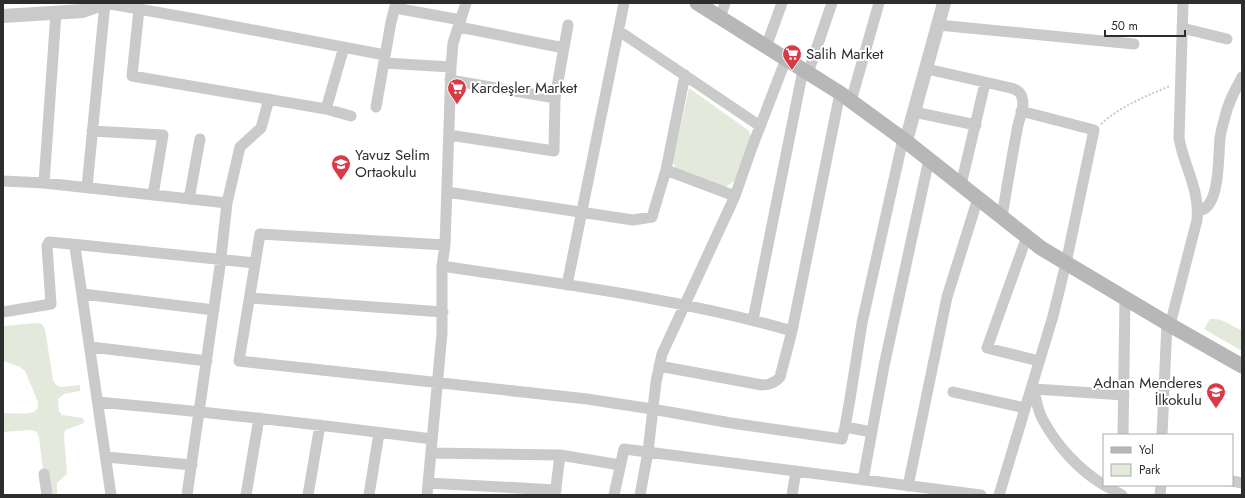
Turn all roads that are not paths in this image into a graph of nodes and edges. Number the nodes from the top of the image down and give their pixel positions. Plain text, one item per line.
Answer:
1 (105, 3) edge
2 (466, 3) edge
3 (624, 3) edge
4 (697, 3) edge
5 (725, 3) edge
6 (782, 3) edge
7 (832, 3) edge
8 (879, 3) edge
9 (944, 3) edge
10 (1183, 3) edge
11 (395, 6) edge
12 (139, 9) junction
13 (56, 13) junction
14 (3, 16) edge
15 (720, 18) junction
16 (460, 24) junction
17 (568, 25) dead end
18 (938, 25) junction
19 (1182, 28) junction
20 (619, 31) junction
21 (1227, 39) dead end
22 (1134, 44) dead end
23 (766, 47) junction
24 (344, 48) junction
25 (564, 48) junction
26 (385, 59) junction
27 (786, 59) junction
28 (451, 67) junction
29 (926, 69) junction
30 (806, 71) junction
31 (685, 76) junction
32 (450, 80) junction
33 (1241, 81) edge
34 (985, 83) junction
35 (845, 97) junction
36 (556, 98) junction
37 (268, 99) junction
38 (376, 107) dead end
39 (326, 109) junction
40 (914, 112) junction
41 (1021, 112) junction
42 (351, 116) dead end
43 (976, 125) junction
44 (760, 126) junction
45 (92, 131) junction
46 (449, 135) junction
47 (200, 139) dead end
48 (905, 140) junction
49 (929, 159) junction
50 (666, 170) junction
51 (3, 181) edge
52 (44, 183) junction
53 (961, 185) junction
54 (87, 187) junction
55 (447, 192) junction
56 (153, 194) junction
57 (735, 196) junction
58 (978, 198) junction
59 (189, 199) junction
60 (226, 202) junction
61 (1198, 211) junction
62 (582, 213) junction
63 (1002, 217) junction
64 (1027, 236) junction
65 (81, 245) junction
66 (445, 245) junction
67 (221, 259) junction
68 (255, 263) junction
69 (1066, 263) junction
70 (442, 266) junction
71 (567, 286) junction
72 (83, 294) junction
73 (250, 298) junction
74 (1126, 298) junction
75 (684, 304) junction
76 (214, 310) junction
77 (3, 312) edge
78 (443, 312) junction
79 (752, 320) junction
80 (1169, 324) junction
81 (792, 332) junction
82 (91, 347) junction
83 (207, 361) junction
84 (1039, 361) junction
85 (659, 366) junction
86 (1242, 366) edge
87 (437, 382) junction
88 (1033, 387) junction
89 (953, 392) dead end
90 (1124, 395) junction
91 (98, 402) junction
92 (652, 408) junction
93 (1025, 408) junction
94 (199, 411) junction
95 (259, 418) junction
96 (320, 425) junction
97 (845, 427) junction
98 (872, 432) junction
99 (379, 433) junction
100 (1123, 434) edge
101 (1162, 434) edge
102 (432, 439) junction
103 (648, 452) junction
104 (431, 453) junction
105 (560, 454) junction
106 (106, 457) junction
107 (192, 465) junction
108 (620, 465) junction
109 (796, 471) junction
110 (44, 474) dead end
111 (862, 480) junction
112 (428, 483) junction
113 (1103, 484) edge
114 (908, 486) junction
115 (1106, 486) edge
116 (555, 493) edge
117 (47, 495) edge
118 (111, 495) edge
119 (187, 495) edge
120 (246, 495) edge
121 (308, 495) edge
122 (369, 495) edge
123 (427, 495) edge
124 (614, 495) edge
125 (640, 495) edge
126 (792, 495) edge
127 (980, 495) edge
128 (999, 495) edge
129 (1122, 495) edge

1 - 12 street
1 - 13 street
1 - 45 street
2 - 16 street
3 - 20 street
4 - 15 main road
5 - 15 street
6 - 23 street
7 - 30 street
8 - 35 street
9 - 18 street
10 - 19 street
11 - 16 street
11 - 26 street
12 - 24 street
12 - 37 street
13 - 14 street
13 - 52 street
15 - 23 main road
16 - 25 street
16 - 28 street
17 - 25 street
18 - 22 street
18 - 29 street
19 - 21 street
19 - 61 street
20 - 31 street
20 - 62 street
23 - 27 main road
24 - 26 street
24 - 39 street
25 - 36 street
26 - 28 street
26 - 38 street
27 - 30 main road
27 - 44 street
28 - 32 street
29 - 34 street
29 - 40 street
30 - 35 main road
30 - 79 street
31 - 44 street
31 - 50 street
32 - 36 street
32 - 46 street
33 - 61 street
34 - 41 street
34 - 43 street
35 - 48 main road
35 - 81 street
36 - 46 street
37 - 39 street
37 - 60 street
39 - 42 street
40 - 43 street
40 - 48 street
41 - 63 street
41 - 69 street
43 - 53 street
44 - 57 street
45 - 54 street
45 - 56 street
46 - 55 street
47 - 59 street
48 - 49 main road
48 - 97 street
49 - 53 main road
49 - 98 street
50 - 57 street
50 - 62 street
51 - 52 street
52 - 54 street
53 - 58 main road
54 - 56 street
55 - 62 street
55 - 66 street
56 - 59 street
57 - 75 street
58 - 63 main road
58 - 114 street
59 - 60 street
60 - 67 street
61 - 80 street
62 - 71 street
63 - 64 main road
64 - 69 main road
64 - 84 street
65 - 67 street
65 - 72 street
65 - 77 street
66 - 68 street
66 - 70 street
67 - 68 street
67 - 76 street
68 - 73 street
69 - 74 main road
69 - 84 street
70 - 71 street
70 - 78 street
71 - 75 street
72 - 76 street
72 - 82 street
73 - 78 street
73 - 87 street
74 - 80 main road
74 - 90 street
75 - 79 street
75 - 85 street
76 - 83 street
78 - 87 street
79 - 81 street
80 - 86 main road
80 - 101 street
81 - 85 street
82 - 83 street
82 - 91 street
83 - 94 street
84 - 88 street
85 - 92 street
87 - 92 street
87 - 102 street
88 - 90 street
88 - 93 street
88 - 113 street
89 - 93 street
90 - 100 street
91 - 94 street
91 - 106 street
92 - 97 street
92 - 103 street
93 - 128 street
94 - 95 street
94 - 107 street
95 - 96 street
95 - 120 street
96 - 99 street
96 - 121 street
97 - 98 street
98 - 111 street
99 - 102 street
99 - 122 street
102 - 104 street
103 - 108 street
103 - 109 street
103 - 125 street
104 - 105 street
104 - 112 street
105 - 108 street
105 - 116 street
106 - 107 street
106 - 118 street
107 - 119 street
108 - 124 street
109 - 111 street
109 - 126 street
110 - 117 street
111 - 114 street
112 - 116 street
112 - 123 street
114 - 127 street
115 - 129 street

